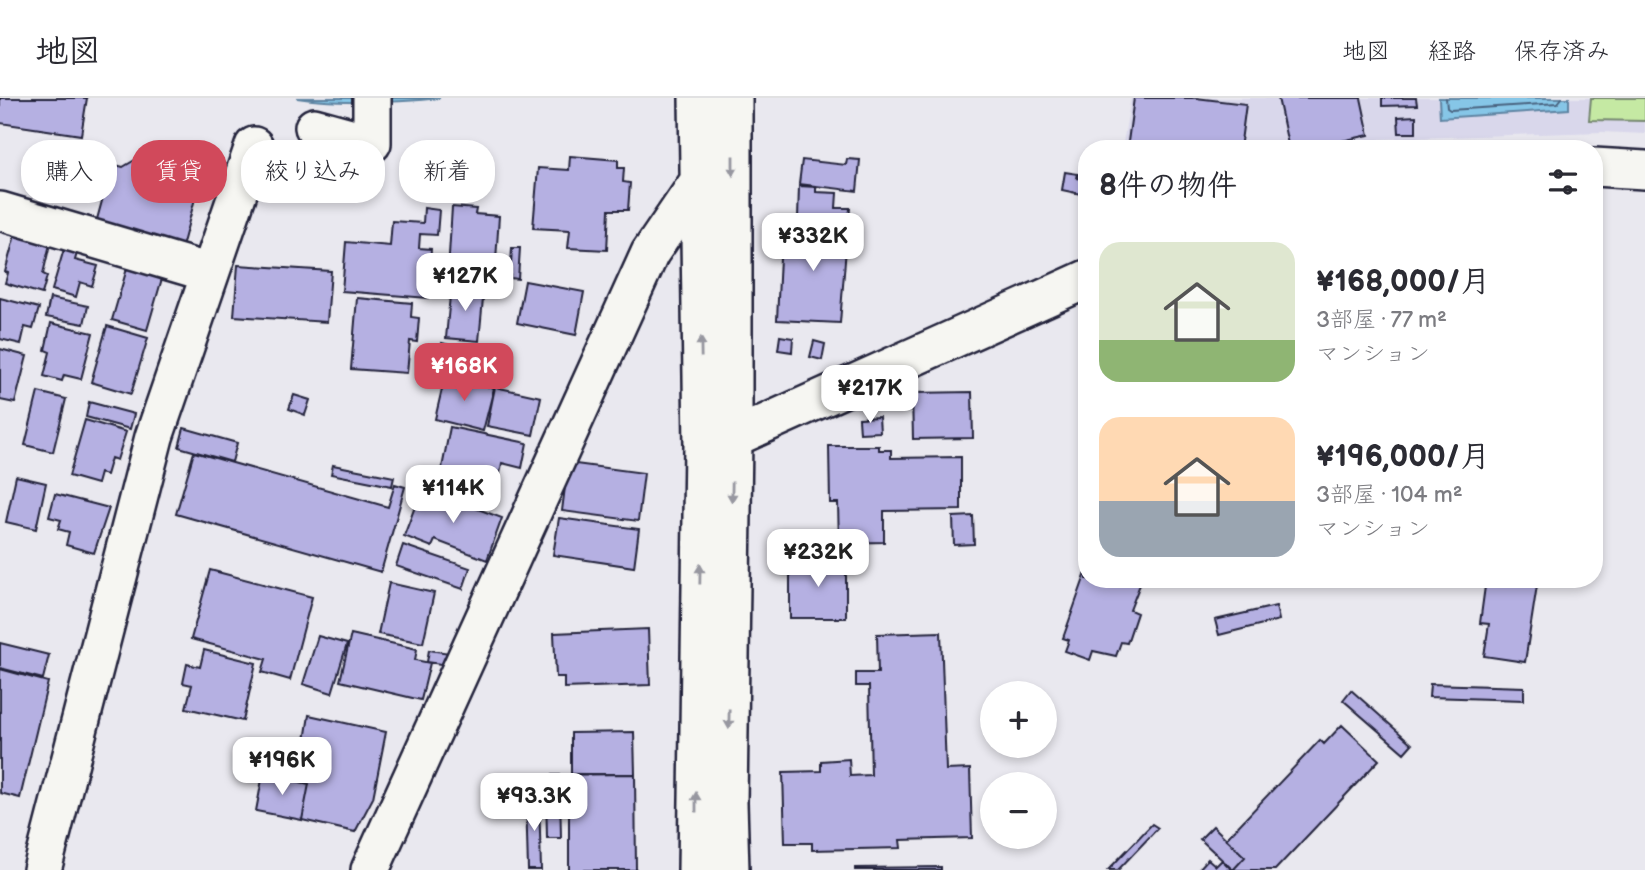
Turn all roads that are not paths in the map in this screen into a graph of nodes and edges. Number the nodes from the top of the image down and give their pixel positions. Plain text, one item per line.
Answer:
1 (372, 98) edge
2 (698, 98) edge
3 (733, 98) edge
4 (314, 127) dead end
5 (1603, 168) edge
6 (1645, 170) edge
7 (699, 181) junction
8 (241, 184) edge
9 (0, 211) edge
10 (210, 273) junction
11 (1078, 283) edge
12 (718, 442) junction
13 (41, 870) edge
14 (370, 870) edge
15 (697, 870) edge
16 (730, 870) edge

1 - 4 street
2 - 7 street
3 -> 12 street
5 - 6 street
12 -> 7 street
7 - 14 street
8 - 10 street
9 - 10 street
10 - 13 street
11 - 12 street
15 -> 12 street
12 -> 16 street

